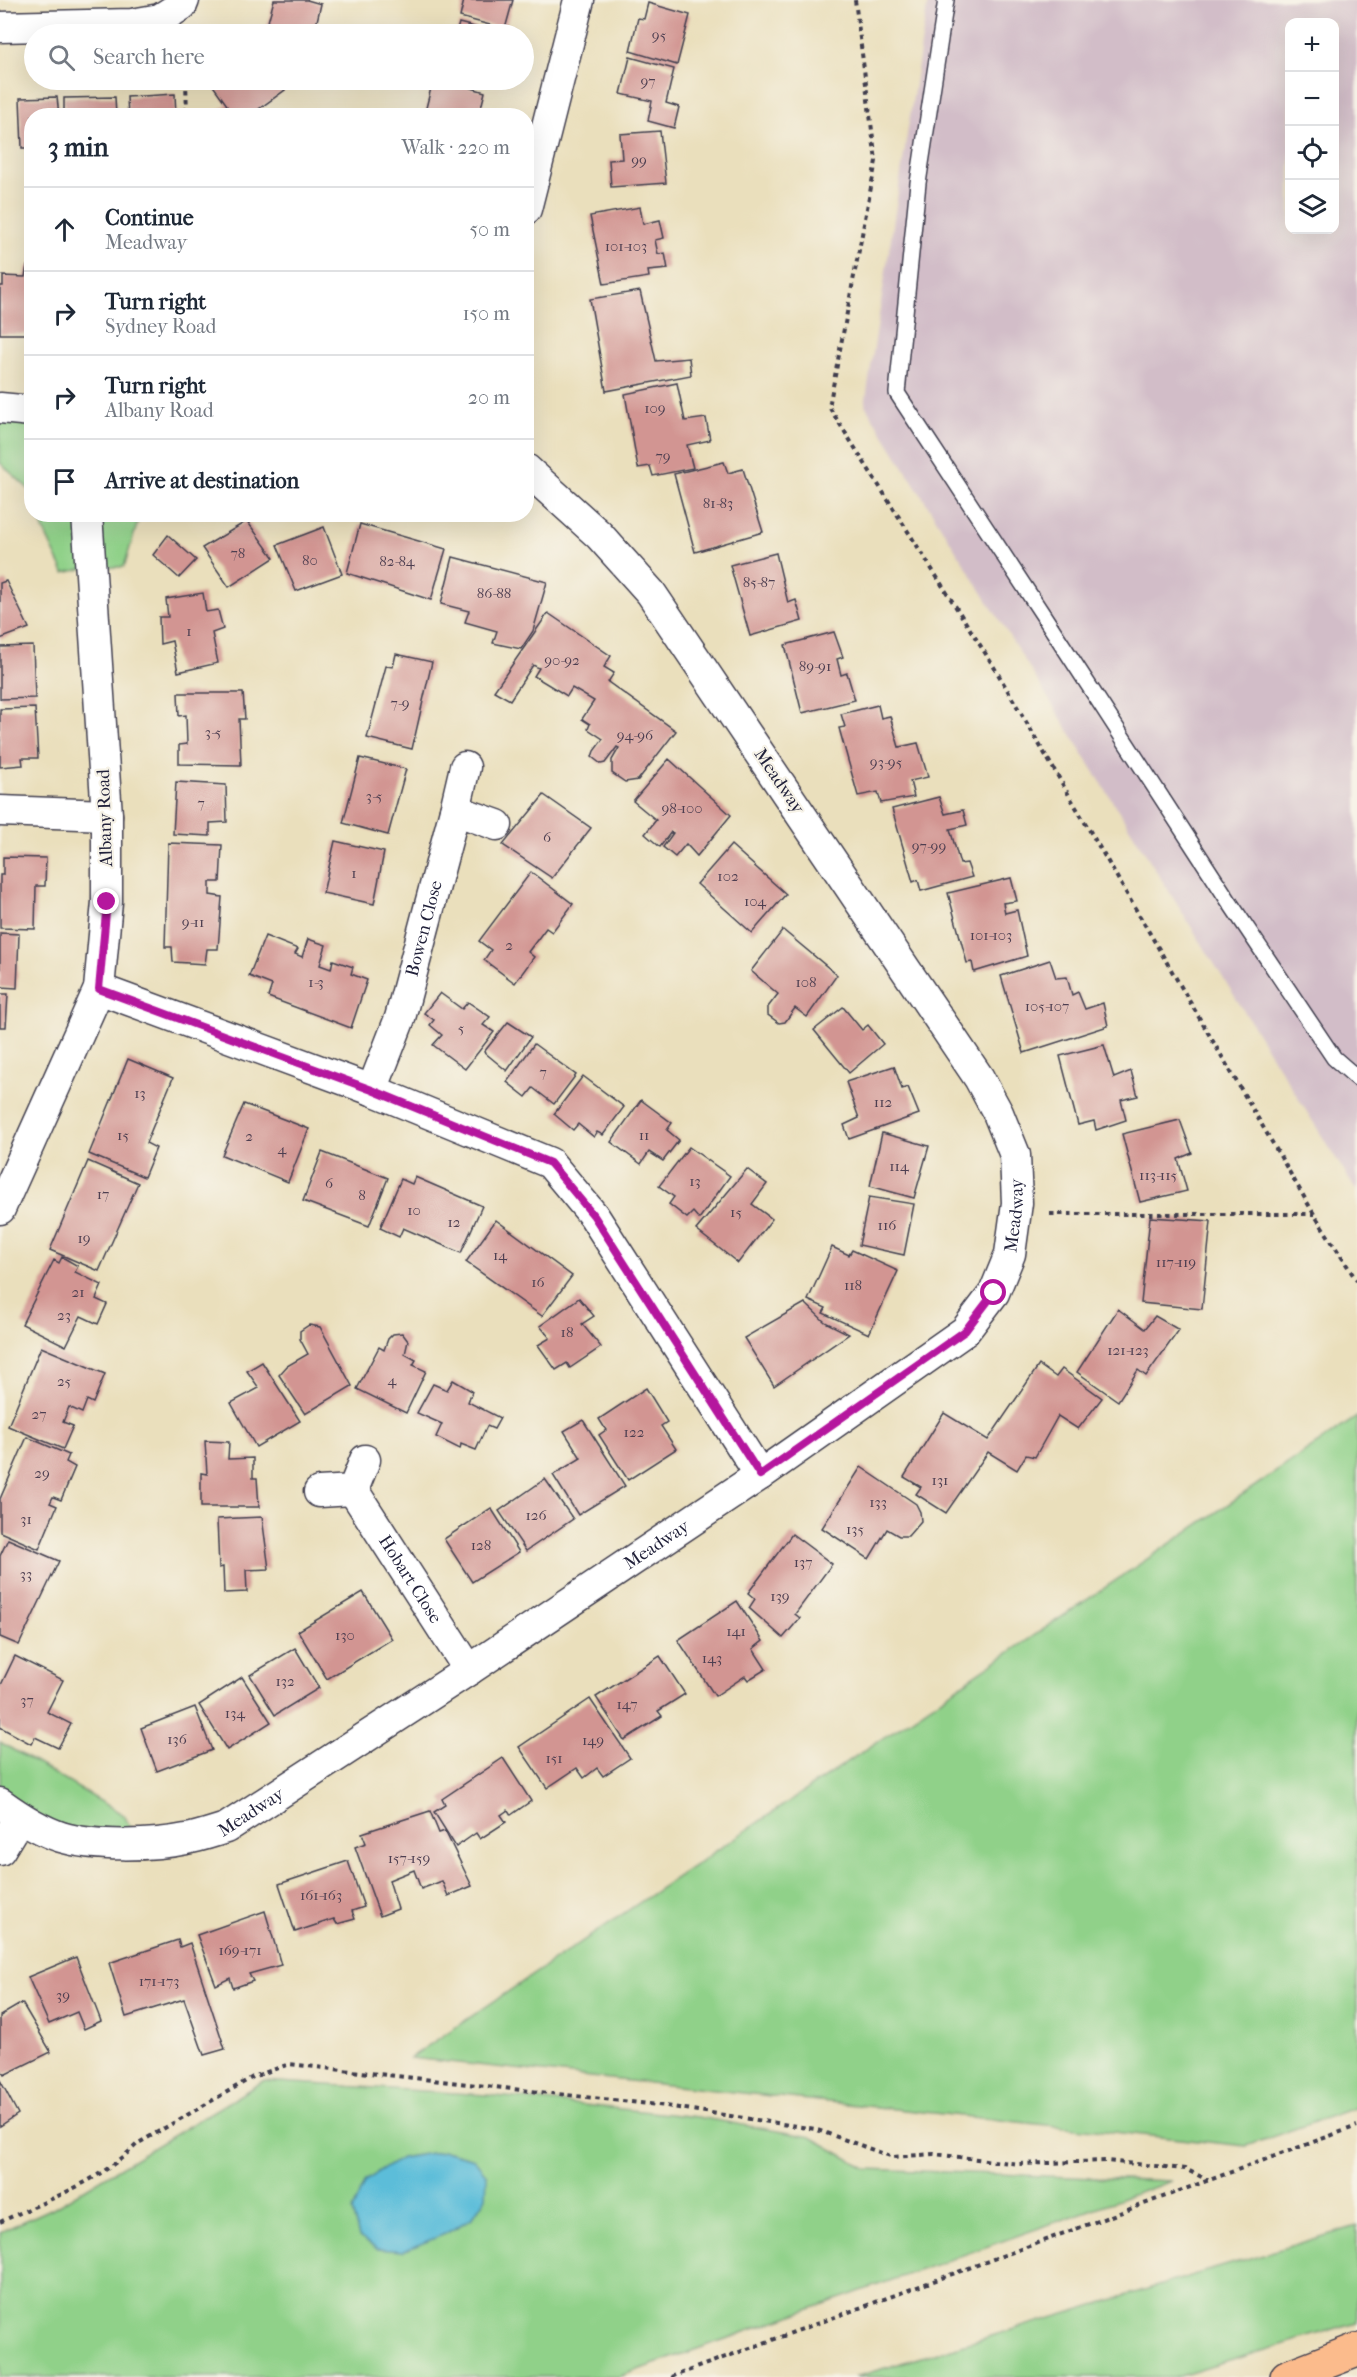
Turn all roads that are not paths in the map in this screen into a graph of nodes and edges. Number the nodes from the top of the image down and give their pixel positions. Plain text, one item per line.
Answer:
1 (184, 0) edge
2 (579, 0) edge
3 (946, 0) edge
4 (132, 24) edge
5 (24, 26) edge
6 (0, 27) edge
7 (534, 177) edge
8 (0, 408) edge
9 (24, 410) edge
10 (534, 476) edge
11 (88, 522) edge
12 (465, 767) dead end
13 (455, 810) junction
14 (0, 811) edge
15 (107, 815) junction
16 (497, 825) dead end
17 (99, 989) junction
18 (1357, 1078) edge
19 (372, 1090) junction
20 (0, 1209) edge
21 (365, 1460) dead end
22 (760, 1475) junction
23 (353, 1490) junction
24 (319, 1492) dead end
25 (469, 1670) junction
26 (10, 1810) edge
27 (0, 1850) edge
28 (1357, 2350) edge
29 (1287, 2377) edge

1 - 4 street
2 - 7 street
3 - 18 lane
5 - 6 street
8 - 9 street
10 - 22 street, Meadway
11 - 15 street, Albany Road
12 - 13 street, Bowen Close
13 - 16 street
13 - 19 street, Bowen Close
14 - 15 street
15 - 17 street, Albany Road
17 - 19 street
17 - 20 street, Albany Road
19 - 22 street
21 - 23 street
22 - 25 street, Meadway
23 - 24 street
23 - 25 street, Hobart Close
25 - 26 street, Meadway
26 - 27 street
28 - 29 highway

